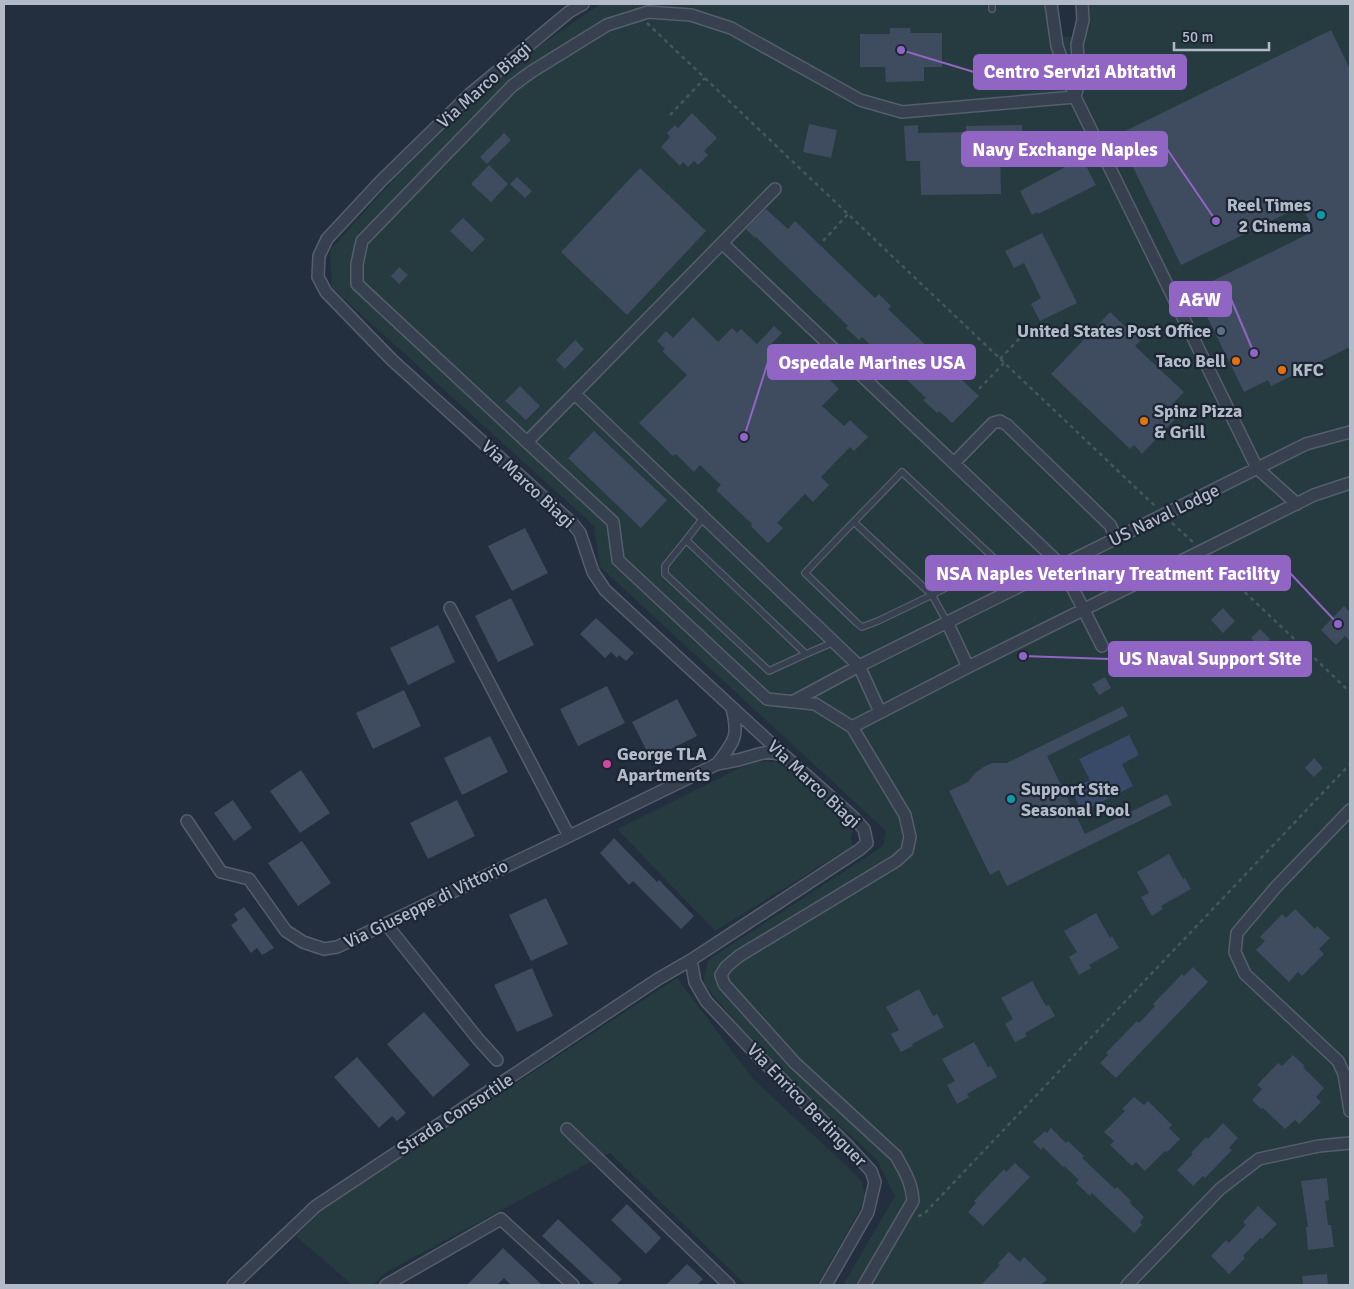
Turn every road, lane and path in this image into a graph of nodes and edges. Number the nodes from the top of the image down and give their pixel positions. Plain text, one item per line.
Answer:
1 (583, 4) edge
2 (1051, 4) edge
3 (1082, 4) edge
4 (638, 15) junction
5 (705, 78) junction
6 (1075, 97) junction
7 (670, 115) dead end
8 (775, 189) dead end
9 (848, 214) junction
10 (823, 241) dead end
11 (722, 243) junction
12 (1032, 325) dead end
13 (1000, 359) junction
14 (1004, 362) junction
15 (979, 388) dead end
16 (575, 394) junction
17 (1350, 432) edge
18 (527, 442) junction
19 (954, 463) junction
20 (1257, 468) junction
21 (1350, 483) edge
22 (1297, 504) junction
23 (1164, 515) junction
24 (704, 518) junction
25 (854, 522) junction
26 (1116, 538) junction
27 (686, 540) junction
28 (1202, 551) junction
29 (1061, 566) junction
30 (932, 595) junction
31 (450, 608) dead end
32 (1083, 610) junction
33 (947, 622) junction
34 (834, 642) junction
35 (1102, 646) dead end
36 (806, 654) junction
37 (858, 666) junction
38 (968, 667) junction
39 (1350, 692) edge
40 (794, 701) junction
41 (732, 708) junction
42 (880, 712) junction
43 (852, 727) junction
44 (760, 733) junction
45 (735, 738) junction
46 (759, 754) junction
47 (783, 755) junction
48 (717, 764) junction
49 (1350, 764) edge
50 (1350, 810) edge
51 (187, 821) dead end
52 (569, 836) junction
53 (386, 924) junction
54 (691, 960) junction
55 (497, 1060) dead end
56 (1350, 1111) edge
57 (567, 1129) dead end
58 (1350, 1143) edge
59 (902, 1220) junction
60 (233, 1285) edge
61 (386, 1285) edge
62 (573, 1285) edge
63 (729, 1285) edge
64 (826, 1285) edge
65 (864, 1285) edge
66 (1127, 1285) edge

1 - 41 street, Via Marco Biagi
2 - 6 street
3 - 6 street
4 - 5 path
4 - 6 street
4 - 18 street
5 - 7 path
5 - 9 path
6 - 20 street
8 - 11 street
9 - 10 path
9 - 13 path
11 - 16 street
11 - 19 street
12 - 13 path
13 - 14 path
14 - 15 path
14 - 23 path
16 - 18 street
16 - 24 street
17 - 20 street, US Naval Lodge
18 - 40 street
19 - 26 street
19 - 29 street
20 - 22 street
20 - 23 street, US Naval Lodge
21 - 22 street
22 - 28 street
23 - 26 street, US Naval Lodge
23 - 28 path
24 - 27 lane
24 - 34 street
25 - 30 lane
25 - 30 lane
25 - 30 lane
26 - 29 street, US Naval Lodge
27 - 36 lane
27 - 36 lane
28 - 32 street
28 - 39 path
29 - 32 street
29 - 33 street, US Naval Lodge
30 - 33 lane
31 - 52 street
32 - 35 street
32 - 38 street
33 - 37 street, US Naval Lodge
33 - 38 street
34 - 36 lane
34 - 37 street
37 - 40 street, US Naval Lodge
37 - 42 street
38 - 42 street
40 - 43 street
41 - 44 street, Via Marco Biagi
41 - 45 street
42 - 43 street
43 - 59 street
44 - 45 street
44 - 46 street
44 - 47 street, Via Marco Biagi
45 - 48 street, Via Giuseppe di Vittorio
46 - 47 street, Via Giuseppe di Vittorio
46 - 48 street, Via Giuseppe di Vittorio
47 - 54 street, Via Marco Biagi
48 - 52 street, Via Giuseppe di Vittorio
49 - 59 path
50 - 56 street
51 - 53 street, Via Giuseppe di Vittorio
52 - 53 street, Via Giuseppe di Vittorio
53 - 55 street
54 - 60 street, Strada Consortile
54 - 64 street, Via Enrico Berlinguer
57 - 63 street
58 - 66 street
59 - 65 street
61 - 62 street

